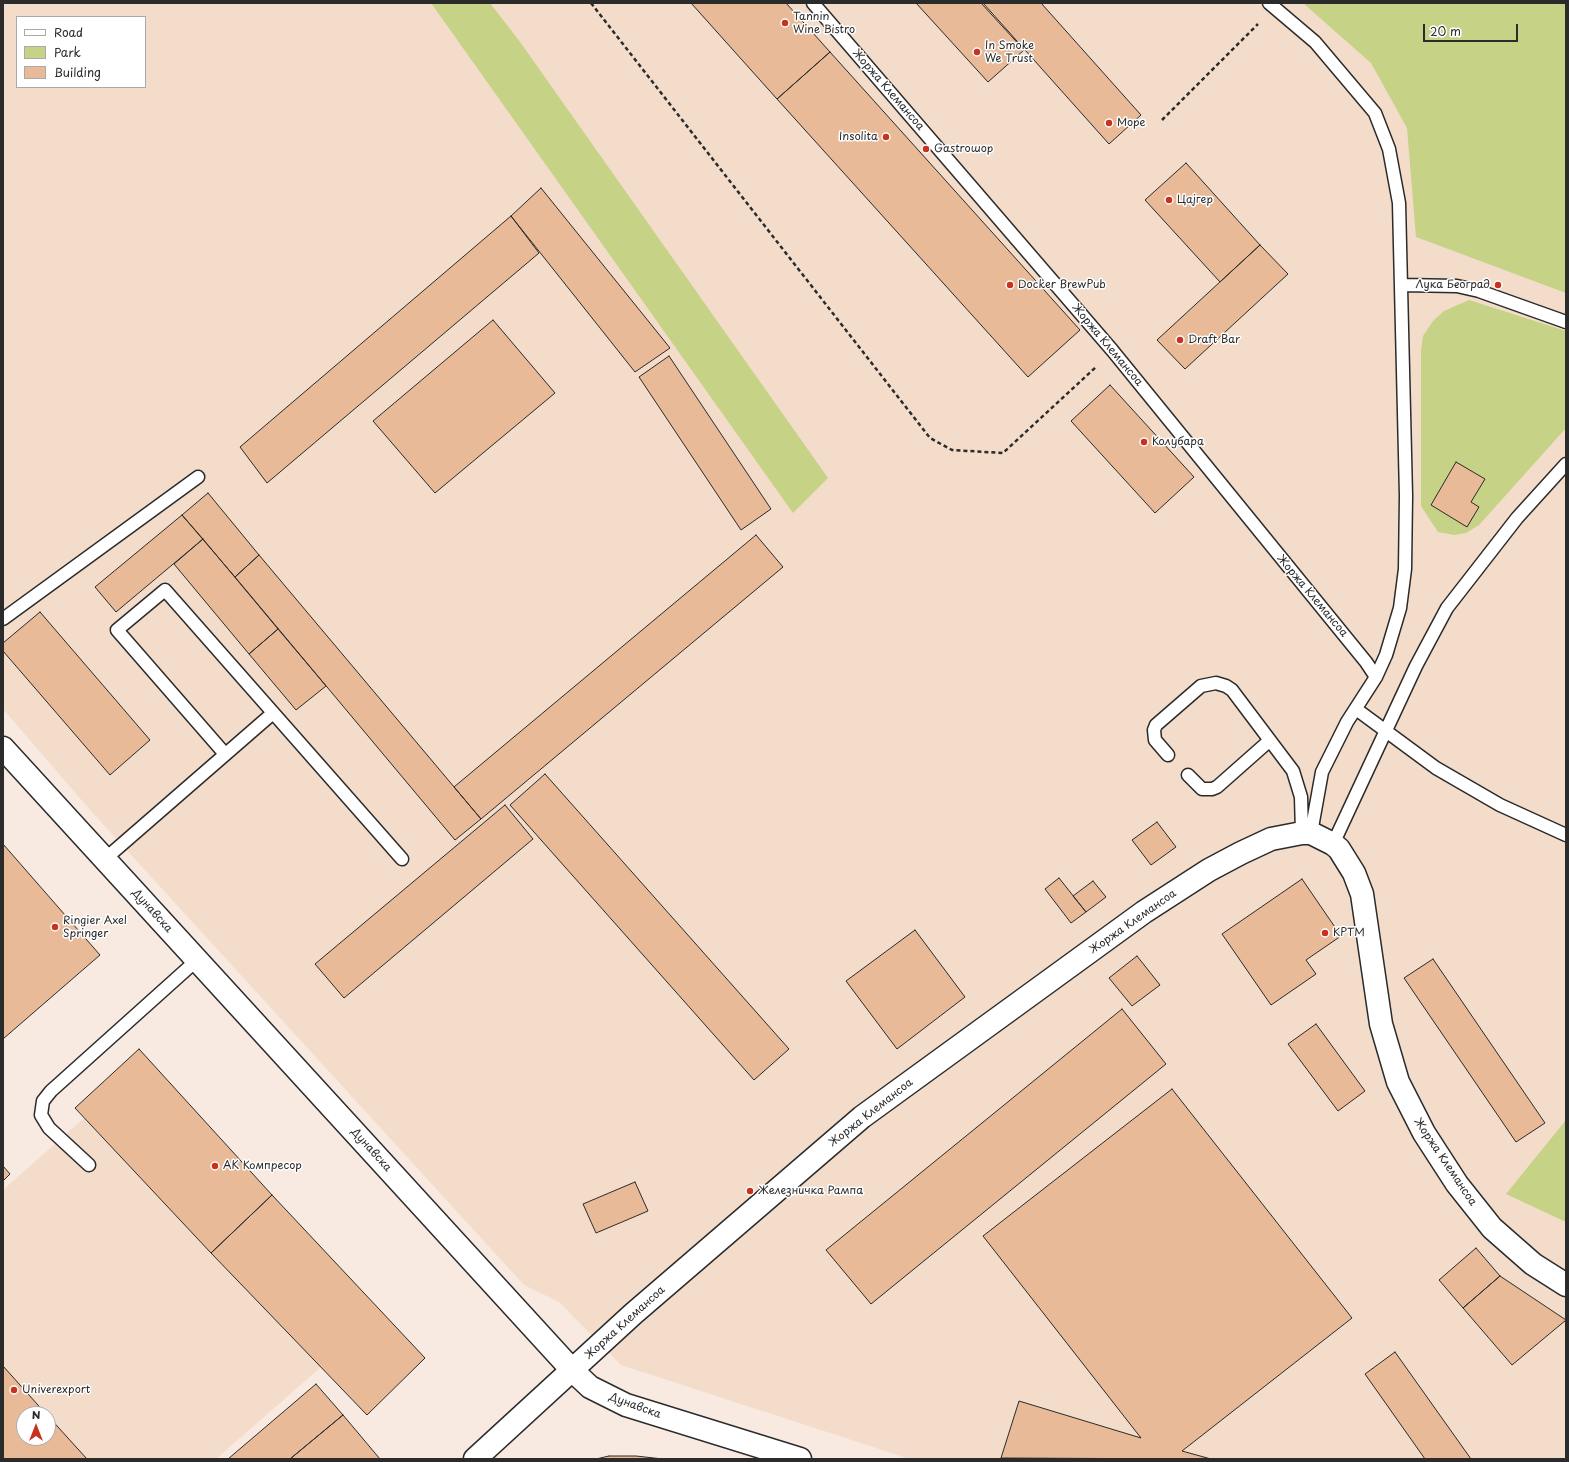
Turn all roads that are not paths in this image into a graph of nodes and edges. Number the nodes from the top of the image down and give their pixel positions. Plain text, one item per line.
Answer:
1 (813, 3) edge
2 (1272, 6) edge
3 (1402, 285) junction
4 (1566, 322) edge
5 (1566, 464) edge
6 (198, 476) dead end
7 (3, 619) edge
8 (1376, 677) junction
9 (1356, 710) junction
10 (273, 713) junction
11 (1386, 732) junction
12 (1269, 741) junction
13 (3, 748) edge
14 (225, 754) junction
15 (1168, 755) dead end
16 (1188, 775) dead end
17 (1306, 833) junction
18 (1566, 835) edge
19 (1333, 844) junction
20 (402, 859) dead end
21 (105, 860) junction
22 (197, 960) junction
23 (89, 1165) dead end
24 (1566, 1284) edge
25 (573, 1371) junction
26 (475, 1459) edge
27 (800, 1459) edge

1 - 8 lane, Жоржа Клемансоа
2 - 3 lane
3 - 4 lane
3 - 8 lane
5 - 11 lane
6 - 7 lane
8 - 9 lane
9 - 11 lane
9 - 17 lane
10 - 14 lane
10 - 14 lane
10 - 20 lane
11 - 18 lane
11 - 19 lane
12 - 15 lane
12 - 16 lane
12 - 17 lane
13 - 21 main road, Дунавска
14 - 21 lane
17 - 19 main road, Жоржа Клемансоа
17 - 25 main road, Жоржа Клемансоа
19 - 24 main road, Жоржа Клемансоа
21 - 22 main road, Дунавска
22 - 23 lane
22 - 25 main road, Дунавска
25 - 26 main road, Жоржа Клемансоа
25 - 27 main road, Дунавска

